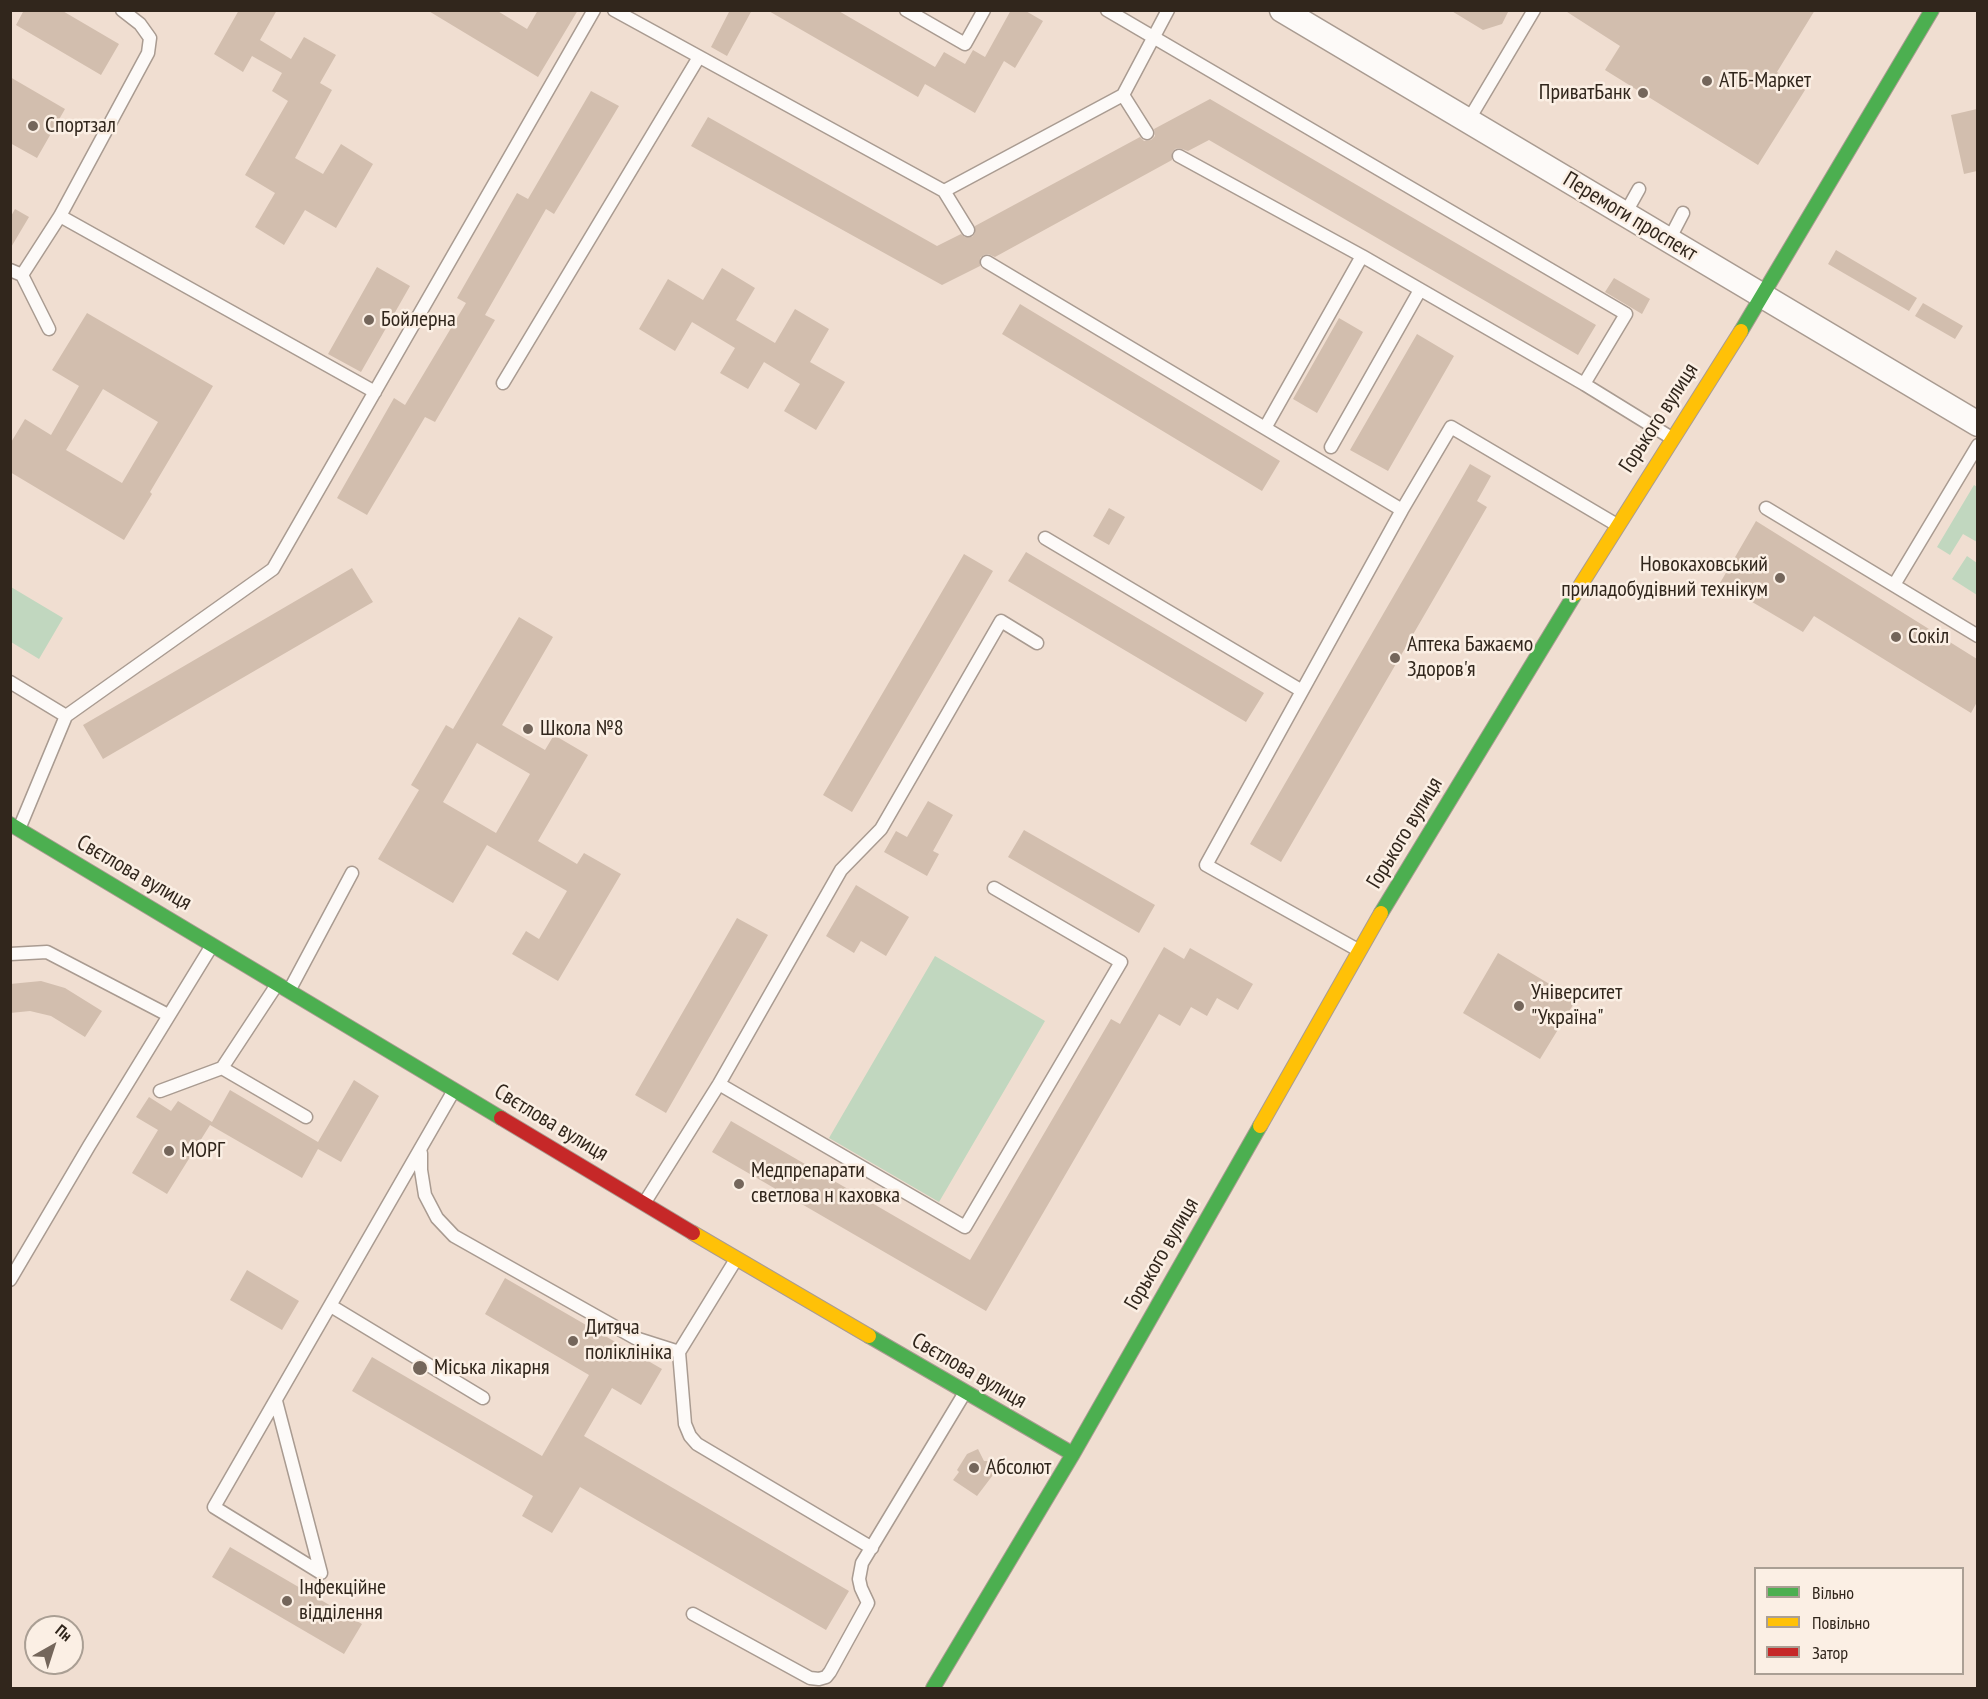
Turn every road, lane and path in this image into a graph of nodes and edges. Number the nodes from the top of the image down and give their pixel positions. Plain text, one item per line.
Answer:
1 (122, 10) edge
2 (594, 10) edge
3 (614, 10) edge
4 (906, 10) edge
5 (984, 10) edge
6 (1107, 10) edge
7 (1168, 10) edge
8 (1282, 10) edge
9 (1534, 10) edge
10 (1932, 10) edge
11 (1153, 38) junction
12 (699, 57) junction
13 (1123, 95) junction
14 (1468, 121) junction
15 (1147, 133) dead end
16 (1179, 156) dead end
17 (1639, 189) dead end
18 (944, 191) junction
19 (1683, 213) dead end
20 (1624, 214) junction
21 (60, 216) junction
22 (968, 230) dead end
23 (1669, 240) junction
24 (1362, 256) junction
25 (987, 262) dead end
26 (16, 272) edge
27 (1420, 290) junction
28 (1762, 296) junction
29 (50, 329) dead end
30 (503, 382) dead end
31 (1584, 384) junction
32 (375, 392) junction
33 (1977, 424) edge
34 (1265, 428) junction
35 (1672, 438) junction
36 (1977, 445) edge
37 (1331, 447) dead end
38 (1766, 508) dead end
39 (1402, 510) junction
40 (1617, 525) junction
41 (1045, 538) dead end
42 (1894, 585) junction
43 (1977, 636) edge
44 (1037, 643) dead end
45 (10, 682) edge
46 (1302, 691) junction
47 (66, 716) junction
48 (15, 827) edge
49 (352, 873) dead end
50 (994, 888) dead end
51 (213, 944) junction
52 (1358, 950) junction
53 (10, 954) edge
54 (283, 988) junction
55 (168, 1015) junction
56 (222, 1068) junction
57 (719, 1084) junction
58 (454, 1090) junction
59 (160, 1091) dead end
60 (306, 1117) dead end
61 (421, 1149) junction
62 (645, 1203) junction
63 (736, 1259) junction
64 (10, 1280) edge
65 (331, 1306) junction
66 (679, 1352) junction
67 (965, 1393) junction
68 (483, 1398) dead end
69 (276, 1401) junction
70 (1072, 1454) junction
71 (872, 1548) junction
72 (693, 1614) dead end
73 (933, 1689) edge

1 - 21 lane
2 - 32 lane
3 - 12 lane
4 - 5 lane
6 - 11 lane
7 - 11 lane
8 - 14 street, Перемоги проспект
9 - 14 lane
10 - 28 street, Горького вулиця
11 - 13 lane
11 - 31 lane
12 - 18 lane
12 - 30 lane
13 - 15 lane
13 - 18 lane
14 - 20 street, Перемоги проспект
16 - 24 lane
17 - 20 lane
18 - 22 lane
19 - 23 lane
20 - 23 street, Перемоги проспект
21 - 26 lane
21 - 32 lane
23 - 28 street, Перемоги проспект
24 - 27 lane
24 - 34 lane
25 - 34 lane
26 - 29 lane
27 - 31 lane
27 - 37 lane
28 - 33 street, Перемоги проспект
28 - 35 street, Горького вулиця
31 - 35 lane
32 - 47 lane
34 - 39 lane
35 - 40 street, Горького вулиця
36 - 42 lane
38 - 42 lane
39 - 40 lane
39 - 46 lane
40 - 52 street, Горького вулиця
41 - 46 lane
42 - 43 lane
44 - 57 lane
45 - 47 lane
46 - 52 lane
47 - 48 lane
48 - 51 street, Свєтлова вулиця
49 - 54 lane
50 - 57 lane
51 - 54 street, Свєтлова вулиця
51 - 55 lane
52 - 70 street, Горького вулиця
53 - 55 lane
54 - 56 lane
54 - 58 street, Свєтлова вулиця
55 - 64 lane
56 - 59 lane
56 - 60 lane
57 - 62 lane
58 - 61 lane
58 - 62 street, Свєтлова вулиця
61 - 65 lane
61 - 66 lane
62 - 63 street, Свєтлова вулиця
63 - 66 lane
63 - 67 street, Свєтлова вулиця
65 - 68 lane
65 - 69 lane
66 - 71 lane
67 - 70 street, Свєтлова вулиця
67 - 71 lane
69 - 69 lane
70 - 73 street, Горького вулиця
71 - 72 lane

